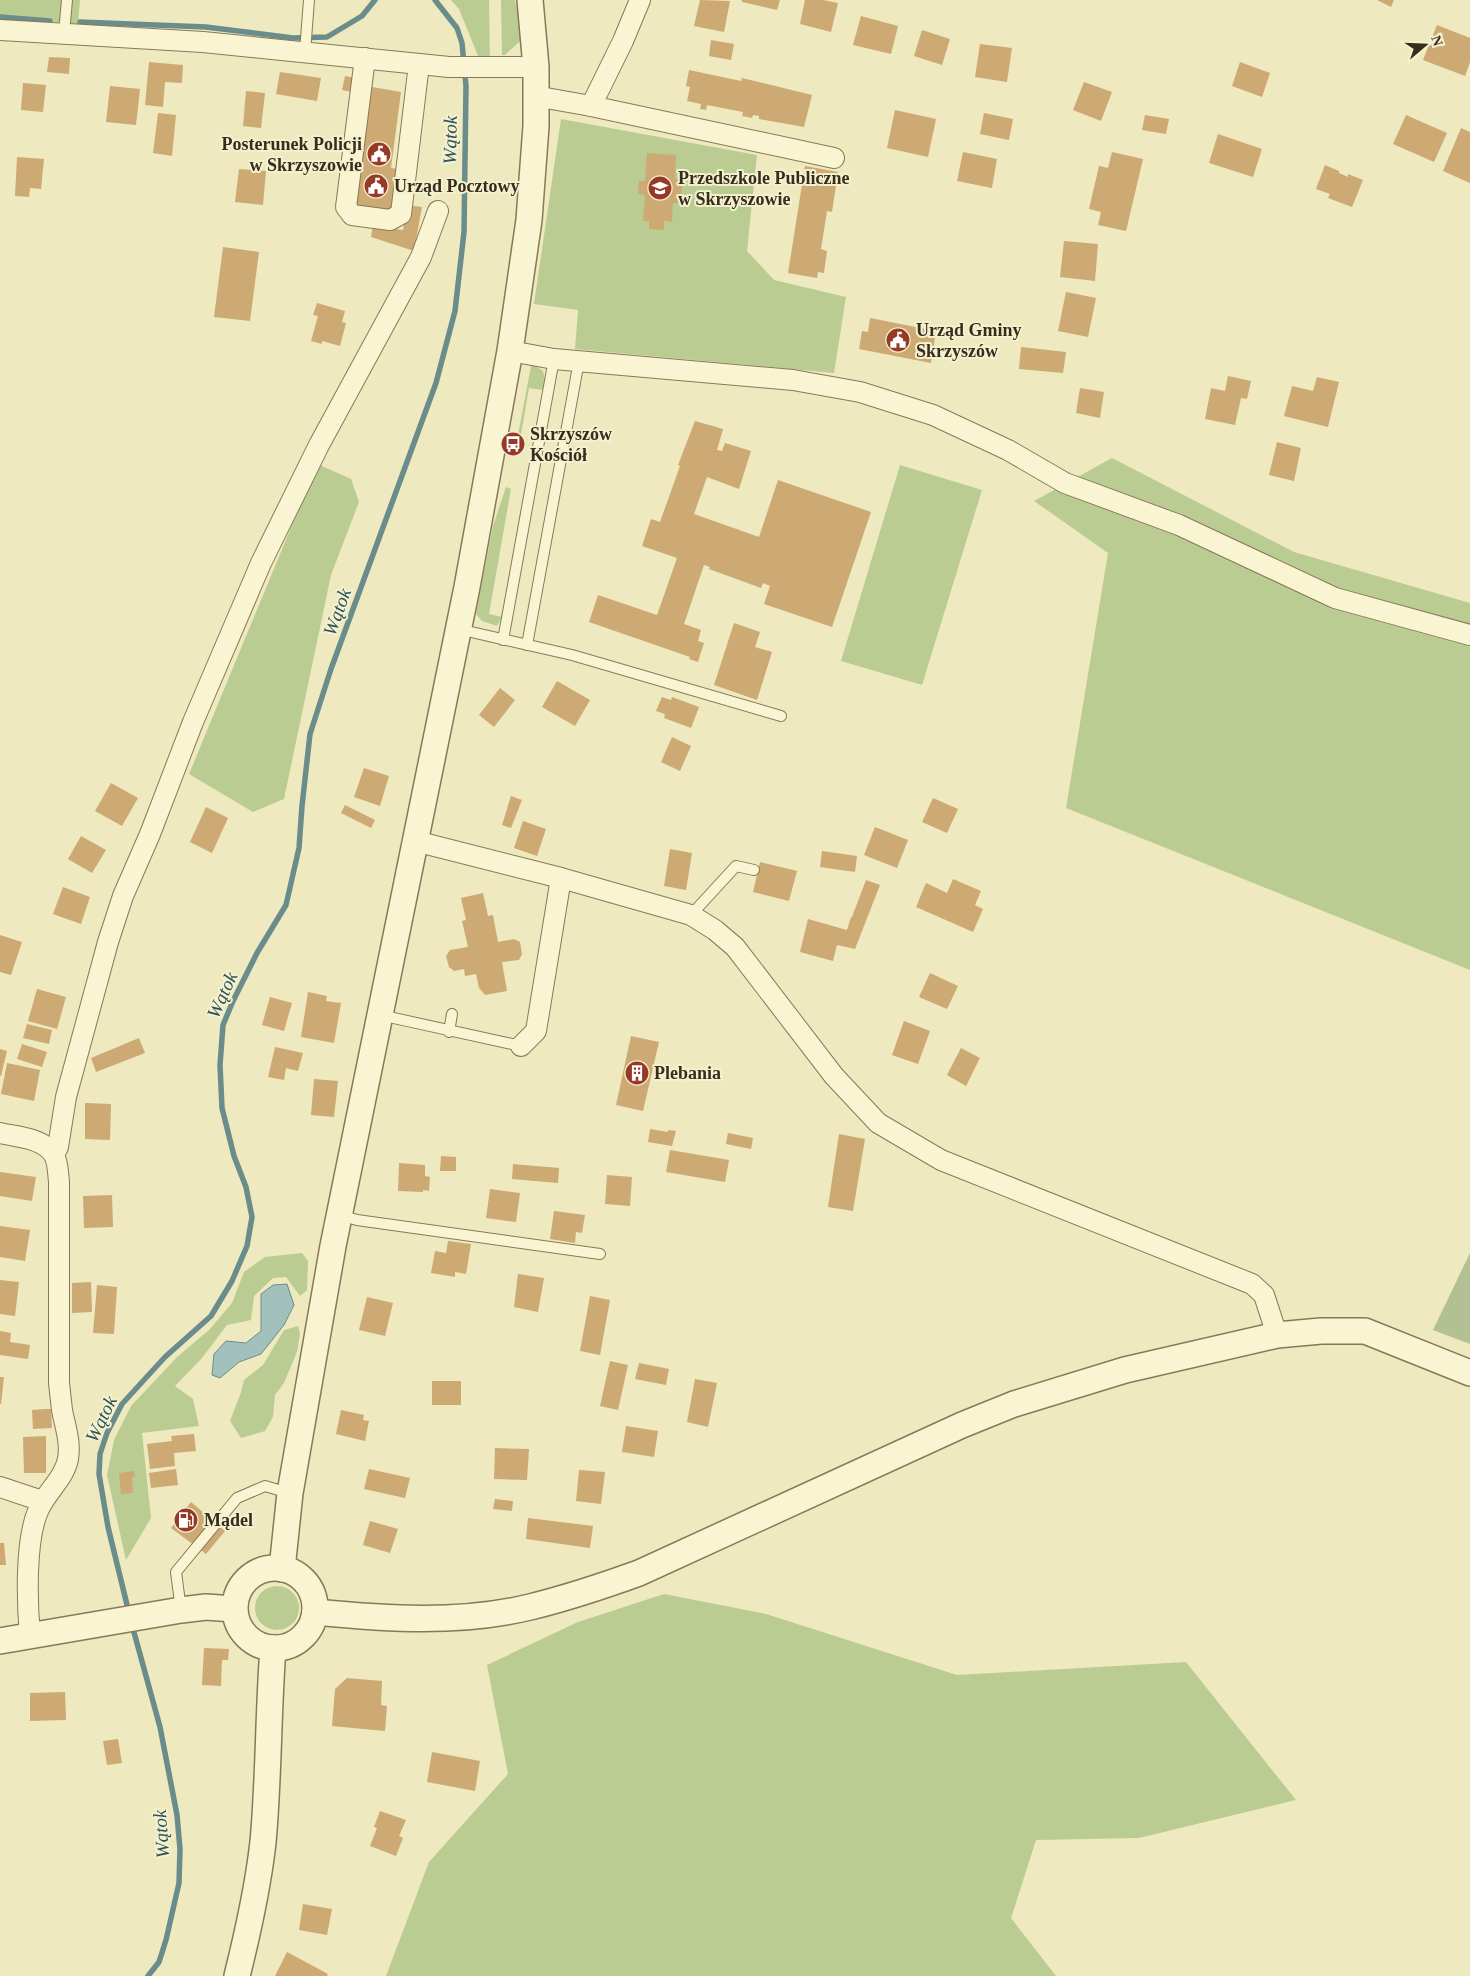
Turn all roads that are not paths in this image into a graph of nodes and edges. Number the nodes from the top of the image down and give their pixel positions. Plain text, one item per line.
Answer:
1 (67, 0) edge
2 (309, 0) edge
3 (530, 0) edge
4 (640, 0) edge
5 (0, 30) edge
6 (64, 33) junction
7 (305, 51) junction
8 (364, 58) junction
9 (419, 64) junction
10 (536, 67) junction
11 (537, 98) junction
12 (591, 106) junction
13 (834, 158) dead end
14 (438, 211) dead end
15 (510, 351) junction
16 (554, 359) junction
17 (579, 361) junction
18 (458, 629) junction
19 (1470, 635) edge
20 (503, 640) junction
21 (527, 645) junction
22 (780, 716) dead end
23 (416, 841) junction
24 (754, 870) dead end
25 (561, 878) junction
26 (691, 915) junction
27 (452, 1014) dead end
28 (380, 1015) junction
29 (449, 1032) junction
30 (521, 1046) joint
31 (0, 1133) edge
32 (54, 1154) junction
33 (340, 1215) junction
34 (600, 1254) dead end
35 (1277, 1335) junction
36 (1470, 1373) edge
37 (0, 1487) edge
38 (290, 1493) junction
39 (42, 1501) junction
40 (282, 1569) junction
41 (234, 1609) junction
42 (170, 1612) junction
43 (315, 1612) junction
44 (30, 1636) junction
45 (0, 1641) edge
46 (273, 1648) junction
47 (237, 1976) edge

1 - 6 lane
2 - 7 lane
3 - 10 street
4 - 12 street
5 - 6 street
6 - 7 street
7 - 8 street
8 - 9 street
8 - 9 street
9 - 10 street
10 - 11 street
11 - 12 street
11 - 15 street
12 - 13 street
14 - 32 street
15 - 16 street
15 - 18 street
16 - 17 street
16 - 20 lane
17 - 19 street
17 - 21 lane
18 - 20 lane
18 - 23 street
20 - 21 lane
21 - 22 lane
23 - 25 street
23 - 28 street
24 - 26 lane
25 - 26 street
25 - 30 street
26 - 35 street
27 - 29 lane
28 - 29 lane
28 - 33 street
29 - 30 lane
31 - 32 street
32 - 39 street
33 - 34 lane
33 - 38 street
35 - 36 street
35 - 43 street
37 - 39 street
38 - 40 street
38 - 42 lane
39 - 44 street
40 - 41 street
40 - 43 street
41 - 42 street
41 - 46 street
42 - 44 street
43 - 46 street
44 - 45 street
46 - 47 street

